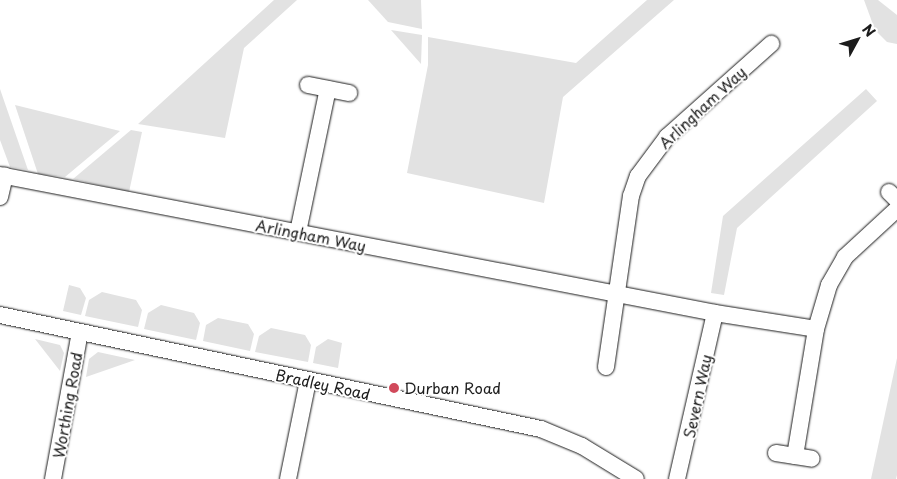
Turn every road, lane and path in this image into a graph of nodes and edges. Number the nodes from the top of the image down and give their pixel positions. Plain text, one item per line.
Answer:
1 (771, 44) dead end
2 (308, 86) dead end
3 (328, 89) junction
4 (349, 93) dead end
5 (2, 176) edge
6 (0, 197) edge
7 (897, 210) edge
8 (298, 232) junction
9 (617, 292) junction
10 (715, 313) junction
11 (0, 315) edge
12 (816, 329) junction
13 (80, 332) junction
14 (606, 367) dead end
15 (308, 381) junction
16 (776, 453) dead end
17 (795, 456) junction
18 (812, 459) dead end
19 (53, 479) edge
20 (288, 479) edge
21 (636, 479) edge
22 (677, 479) edge

1 - 9 street, Arlingham Way
2 - 3 street
3 - 4 street
3 - 8 street
5 - 6 street, Arlingham Way
5 - 8 street, Arlingham Way
7 - 12 street
8 - 9 street, Arlingham Way
9 - 10 street, Arlingham Way
9 - 14 street, Arlingham Way
10 - 12 street, Arlingham Way
10 - 22 street, Severn Way
11 - 13 street, Bradley Road
12 - 17 street
13 - 15 street, Bradley Road
13 - 19 street, Worthing Road
15 - 20 street
15 - 21 street, Bradley Road
16 - 17 street
17 - 18 street

